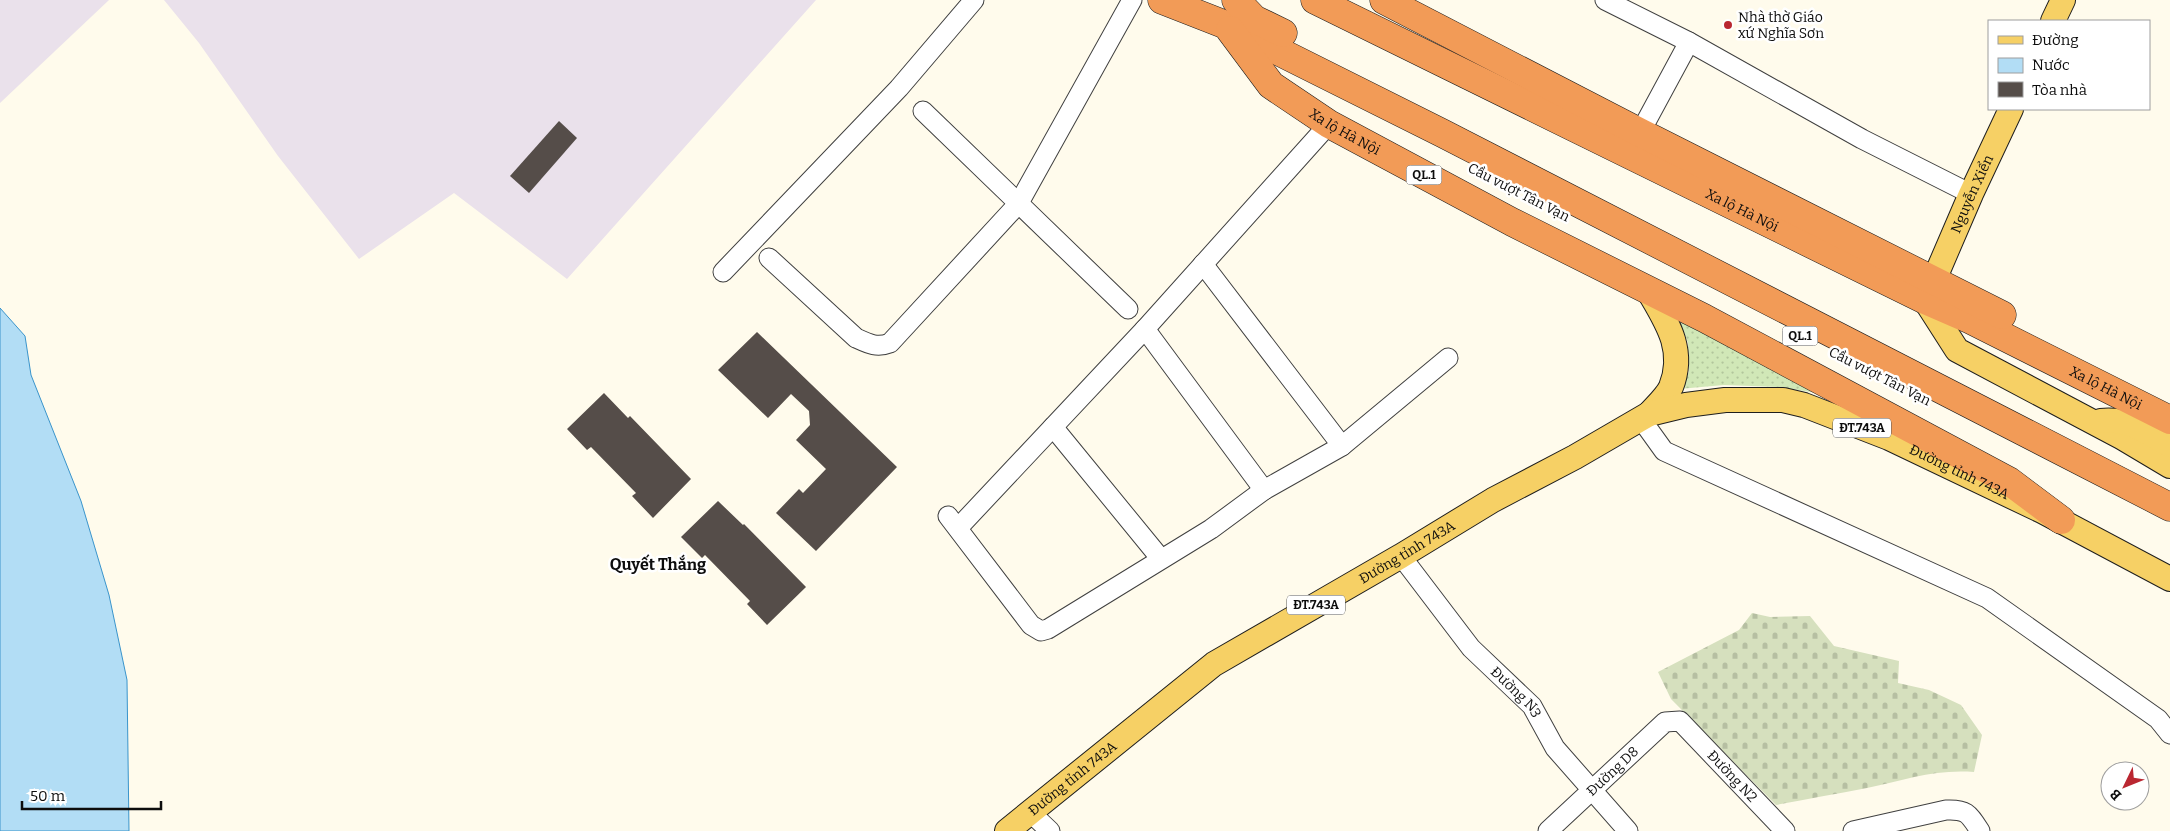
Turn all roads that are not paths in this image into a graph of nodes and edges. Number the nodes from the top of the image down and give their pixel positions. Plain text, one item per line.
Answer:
1 (974, 0) edge
2 (1132, 0) edge
3 (1162, 0) edge
4 (1314, 0) edge
5 (1384, 0) edge
6 (1605, 0) edge
7 (2063, 0) edge
8 (1231, 12) edge
9 (2053, 20) edge
10 (1689, 42) junction
11 (2011, 110) edge
12 (923, 111) dead end
13 (1329, 124) junction
14 (1438, 131) junction
15 (1635, 144) junction
16 (1971, 194) junction
17 (1019, 203) junction
18 (769, 258) dead end
19 (1203, 264) junction
20 (723, 272) dead end
21 (1648, 290) junction
22 (1930, 290) junction
23 (1128, 309) dead end
24 (1145, 329) junction
25 (1448, 358) dead end
26 (2170, 402) edge
27 (1645, 416) junction
28 (2170, 420) edge
29 (2090, 422) junction
30 (1053, 427) junction
31 (2170, 445) edge
32 (1342, 446) junction
33 (2170, 466) edge
34 (1264, 490) junction
35 (2170, 495) edge
36 (2170, 507) edge
37 (2062, 520) junction
38 (2170, 521) edge
39 (1401, 556) junction
40 (1161, 559) junction
41 (2170, 579) edge
42 (1680, 721) joint
43 (2170, 734) edge
44 (1592, 791) junction
45 (1030, 812) junction
46 (1007, 831) edge
47 (1050, 831) edge
48 (1548, 831) edge
49 (1628, 831) edge
50 (1785, 831) edge
51 (1853, 831) edge
52 (1980, 831) edge

1 - 20 street
2 - 17 street
3 - 8 highway, QL.1
4 - 15 highway, Xa lộ Hà Nội
5 - 15 highway, Xa lộ Hà Nội
6 - 10 street
7 - 9 main road
8 - 13 highway, Xa lộ Hà Nội / QL.1
8 - 14 highway, QL.1
8 - 14 highway, QL.1
10 - 15 street
10 - 16 street
11 - 16 main road, Nguyễn Xiển
12 - 17 street
13 - 19 street
13 - 21 highway, Xa lộ Hà Nội / QL.1
14 - 35 highway, Cầu vượt Tân Vạn / QL.1
14 - 36 highway, Cầu vượt Tân Vạn / QL.1
14 - 38 highway, Cầu vượt Tân Vạn / QL.1
15 - 22 highway, Xa lộ Hà Nội
16 - 22 main road, Nguyễn Xiển
17 - 18 street
17 - 23 street
19 - 24 street
19 - 32 street
21 - 27 main road, Đường tỉnh 743A / ĐT.743A
21 - 37 highway, QL.1
22 - 26 highway, Xa lộ Hà Nội
22 - 28 highway, Xa lộ Hà Nội
22 - 29 main road
24 - 30 street
24 - 34 street
25 - 32 street
27 - 37 main road, Đường tỉnh 743A / ĐT.743A
27 - 39 main road, Đường tỉnh 743A / ĐT.743A
27 - 43 street
29 - 31 main road
29 - 33 main road
30 - 40 street
30 - 40 street
32 - 34 street
34 - 40 street
37 - 41 main road, Đường tỉnh 743A / ĐT.743A
39 - 44 street, Đường N3
39 - 45 main road, Đường tỉnh 743A / ĐT.743A
42 - 44 street, Đường D8
42 - 50 street, Đường N2
44 - 48 street, Đường D8
44 - 49 street, Đường N3
45 - 46 main road, Đường tỉnh 743A / ĐT.743A
45 - 47 street
51 - 52 street

